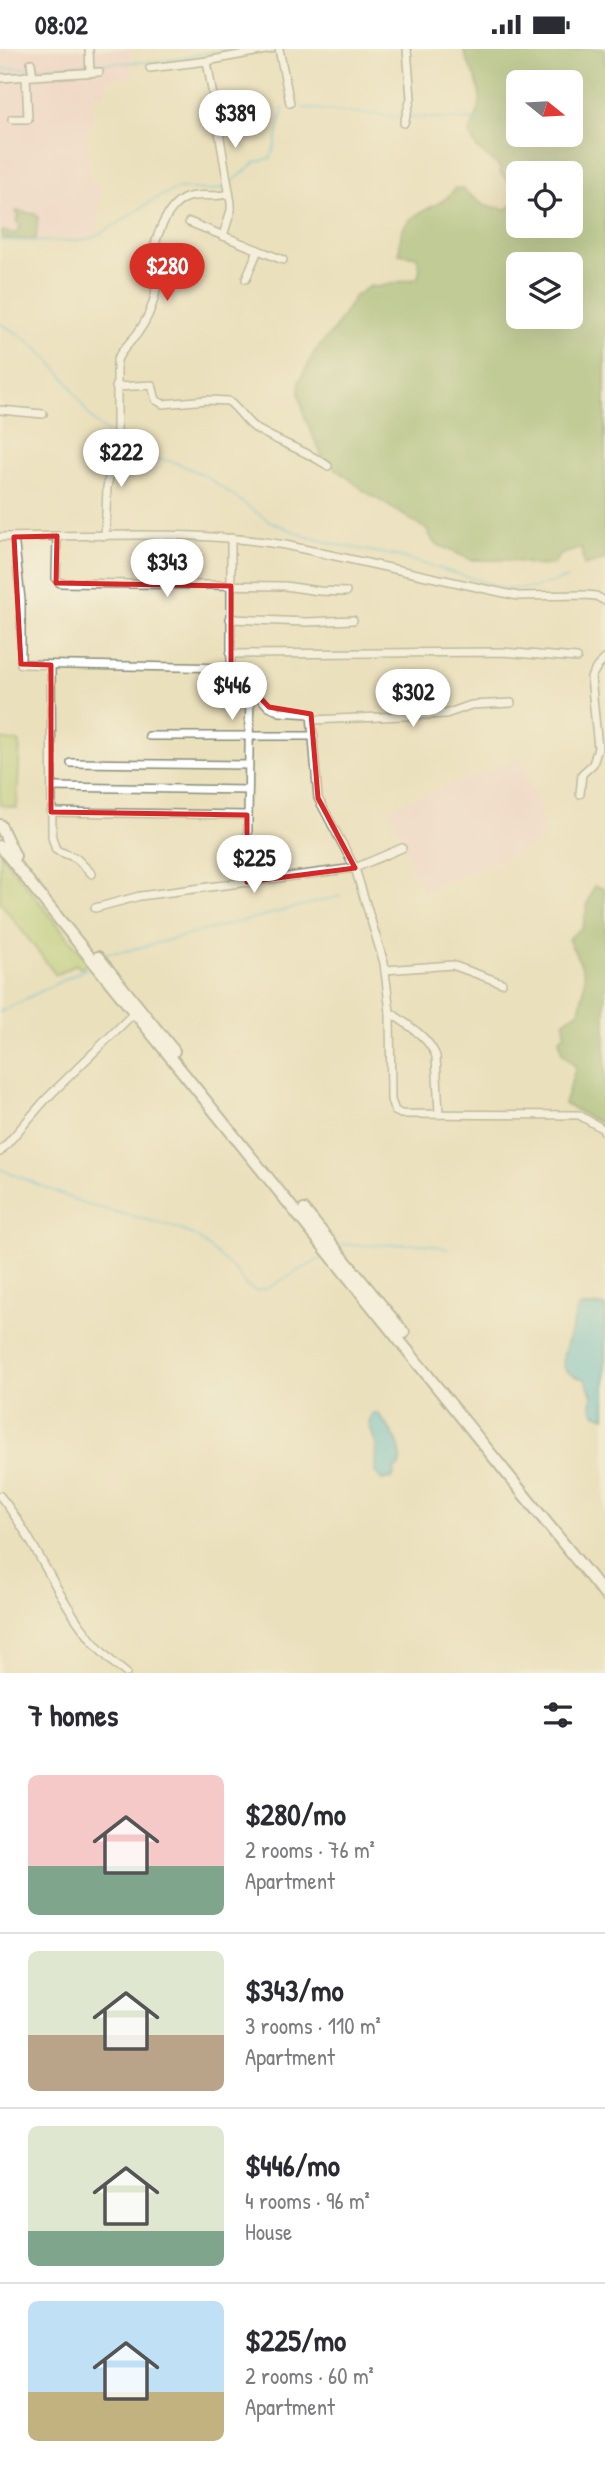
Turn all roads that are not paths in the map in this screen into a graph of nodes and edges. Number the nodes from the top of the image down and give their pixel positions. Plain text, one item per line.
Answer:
1 (89, 49) edge
2 (271, 49) edge
3 (279, 49) edge
4 (407, 49) edge
5 (207, 61) junction
6 (90, 67) junction
7 (150, 68) dead end
8 (31, 70) junction
9 (99, 72) dead end
10 (0, 78) edge
11 (290, 103) dead end
12 (12, 119) dead end
13 (404, 123) dead end
14 (228, 194) junction
15 (189, 222) dead end
16 (223, 236) junction
17 (258, 250) junction
18 (283, 260) dead end
19 (246, 279) dead end
20 (116, 387) junction
21 (0, 409) edge
22 (43, 414) dead end
23 (328, 467) dead end
24 (58, 536) junction
25 (105, 536) junction
26 (0, 537) edge
27 (14, 537) junction
28 (231, 538) junction
29 (231, 586) junction
30 (346, 591) dead end
31 (605, 601) edge
32 (230, 619) junction
33 (353, 620) dead end
34 (230, 654) junction
35 (577, 658) dead end
36 (605, 659) edge
37 (51, 665) junction
38 (231, 668) junction
39 (250, 687) junction
40 (511, 703) dead end
41 (313, 720) junction
42 (149, 736) dead end
43 (248, 736) junction
44 (314, 736) junction
45 (71, 763) dead end
46 (248, 765) junction
47 (52, 787) junction
48 (248, 790) junction
49 (580, 794) dead end
50 (51, 812) junction
51 (247, 815) junction
52 (0, 825) edge
53 (0, 836) edge
54 (0, 846) edge
55 (402, 848) dead end
56 (15, 856) junction
57 (355, 868) junction
58 (92, 874) dead end
59 (247, 882) junction
60 (94, 908) dead end
61 (385, 970) junction
62 (502, 983) dead end
63 (390, 1012) junction
64 (134, 1013) junction
65 (439, 1114) junction
66 (605, 1133) edge
67 (0, 1152) edge
68 (0, 1496) edge
69 (605, 1584) edge
70 (605, 1595) edge
71 (126, 1673) edge

1 - 6 street
2 - 5 street
3 - 11 street
4 - 13 street
5 - 7 street
5 - 14 street
6 - 8 street
6 - 9 street
8 - 10 street
8 - 12 street
14 - 16 street
14 - 20 street
15 - 16 street
16 - 17 street
17 - 18 street
17 - 19 street
20 - 23 street
20 - 25 street
21 - 22 street
24 - 25 street
24 - 27 street
24 - 29 street
25 - 28 street
26 - 27 street
27 - 37 street
28 - 29 street
28 - 31 street
29 - 30 street
29 - 32 street
32 - 33 street
32 - 34 street
34 - 35 street
34 - 38 street
36 - 49 street
37 - 38 street
37 - 47 street
38 - 39 street
39 - 41 street
39 - 43 street
40 - 41 street
41 - 44 street
42 - 43 street
43 - 44 street
43 - 46 street
44 - 57 street
45 - 46 street
46 - 48 street
47 - 48 street
47 - 50 street
48 - 51 street
50 - 51 street
50 - 58 street
51 - 59 street
52 - 56 highway
53 - 56 highway
54 - 64 highway
55 - 57 street
56 - 69 highway
57 - 59 street
57 - 61 street
59 - 60 street
61 - 62 street
61 - 63 street
63 - 65 street
63 - 65 street
64 - 67 street
64 - 70 highway
65 - 66 street
68 - 71 street

